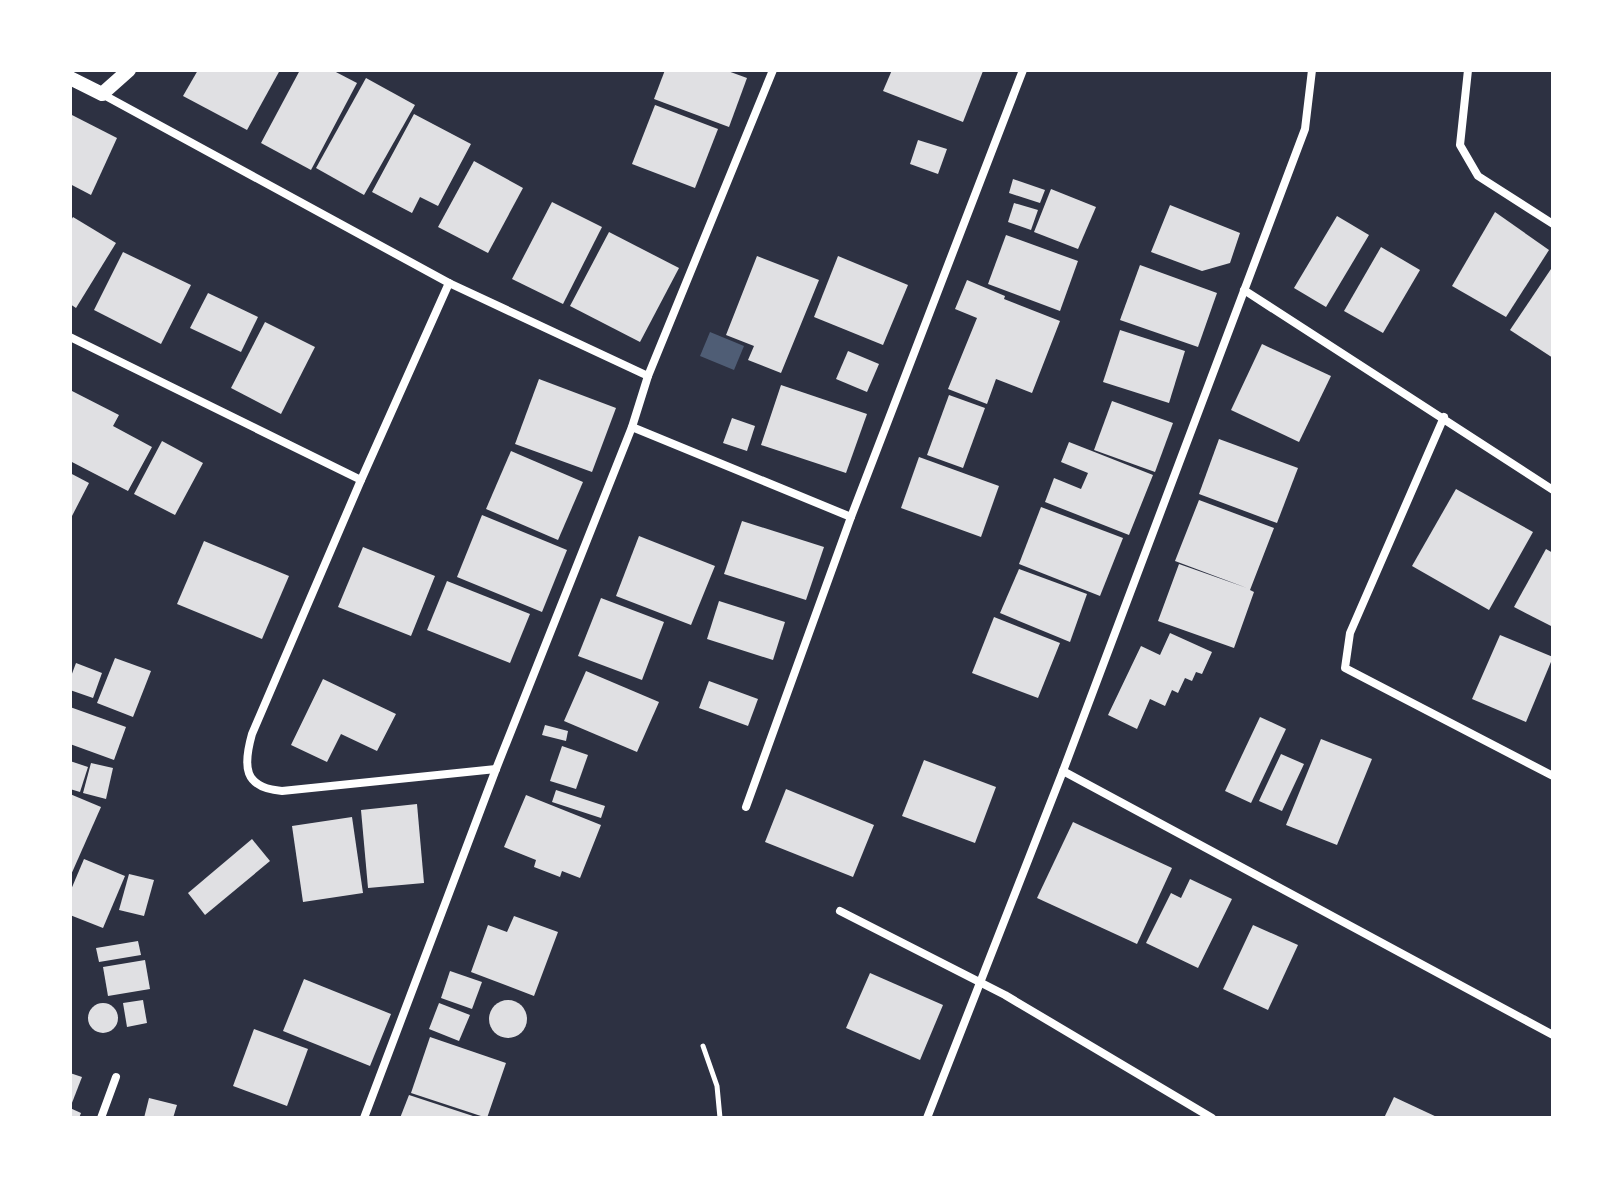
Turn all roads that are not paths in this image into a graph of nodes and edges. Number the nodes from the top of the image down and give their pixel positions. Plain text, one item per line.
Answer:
1 (129, 70) edge
2 (773, 70) edge
3 (1023, 70) edge
4 (1312, 70) edge
5 (1468, 70) edge
6 (70, 78) edge
7 (102, 94) junction
8 (1553, 224) edge
9 (449, 283) junction
10 (1244, 290) junction
11 (70, 337) edge
12 (648, 376) junction
13 (1444, 417) junction
14 (632, 427) junction
15 (361, 480) junction
16 (1553, 490) edge
17 (851, 517) junction
18 (496, 769) junction
19 (1063, 771) junction
20 (1553, 776) edge
21 (746, 807) dead end
22 (840, 911) dead end
23 (980, 981) junction
24 (1553, 1035) edge
25 (116, 1077) dead end
26 (101, 1118) edge
27 (364, 1118) edge
28 (927, 1118) edge
29 (1212, 1118) edge

1 - 7 street
2 - 12 street
3 - 17 street
4 - 10 street
5 - 8 street
6 - 7 street
7 - 9 street
9 - 12 street
9 - 15 street
10 - 13 street
10 - 19 street
11 - 15 street
12 - 14 street
13 - 16 street
13 - 20 street
14 - 17 street
14 - 18 street
15 - 18 street
17 - 21 street
18 - 27 street
19 - 23 street
19 - 24 street
22 - 23 street
23 - 28 street
23 - 29 street
25 - 26 street

